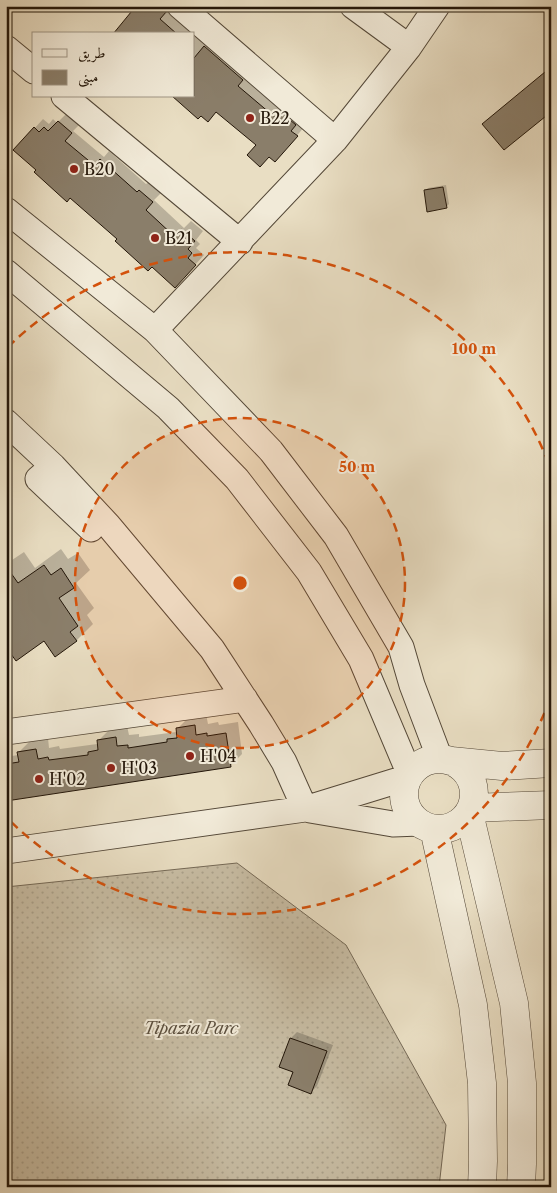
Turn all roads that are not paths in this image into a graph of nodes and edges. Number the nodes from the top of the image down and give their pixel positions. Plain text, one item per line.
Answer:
1 (180, 6) edge
2 (353, 6) edge
3 (437, 6) edge
4 (409, 47) junction
5 (6, 48) edge
6 (32, 69) edge
7 (66, 98) edge
8 (334, 140) junction
9 (6, 210) edge
10 (240, 242) junction
11 (12, 285) edge
12 (155, 330) junction
13 (6, 422) edge
14 (245, 700) junction
15 (6, 732) edge
16 (446, 760) junction
17 (551, 763) edge
18 (409, 776) junction
19 (551, 805) edge
20 (305, 809) junction
21 (470, 811) junction
22 (427, 826) junction
23 (6, 851) edge
24 (482, 1187) edge
25 (520, 1187) edge

1 - 8 street
2 - 4 street
3 - 4 street
4 - 8 street
5 - 6 street
7 - 10 street
8 - 10 street
9 - 12 street
10 - 12 street
11 - 18 street
12 - 16 street
13 - 14 street
14 - 15 street
14 - 20 street
16 - 17 street
16 - 18 street
16 - 21 street
18 - 20 street
18 - 22 street
19 - 21 street
20 - 22 street
20 - 23 street
21 - 22 street
21 - 25 street
22 - 24 street

